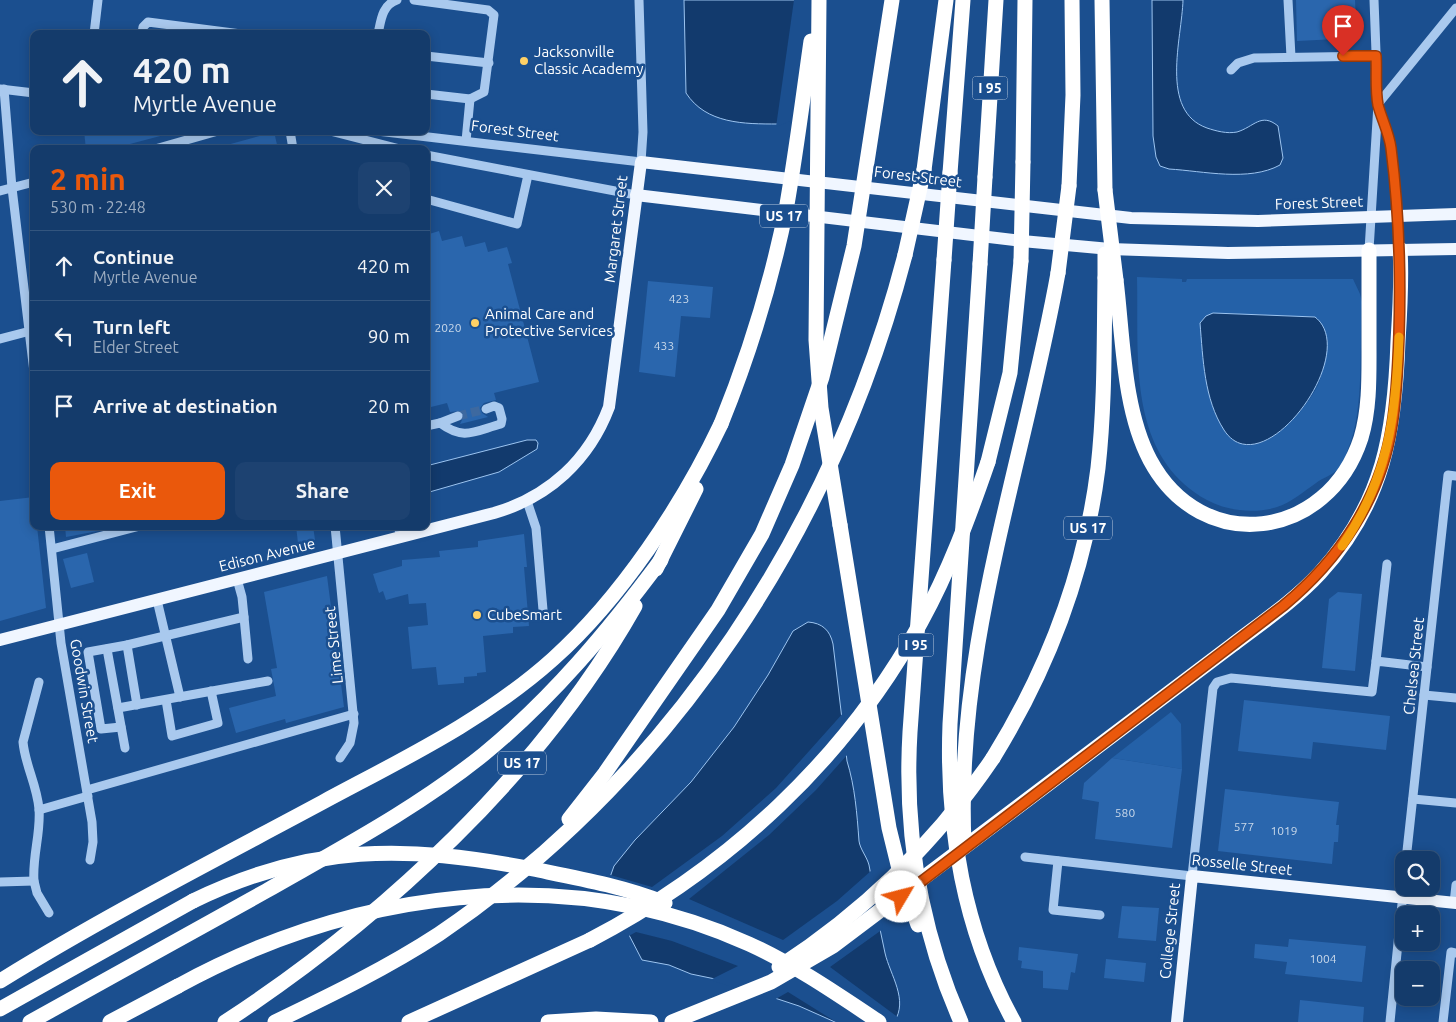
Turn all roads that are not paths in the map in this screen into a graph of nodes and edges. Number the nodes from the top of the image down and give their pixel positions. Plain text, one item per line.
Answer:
1 (98, 0) edge
2 (397, 0) edge
3 (414, 0) edge
4 (639, 0) edge
5 (818, 0) edge
6 (892, 0) edge
7 (946, 0) edge
8 (962, 0) edge
9 (996, 0) edge
10 (1025, 0) edge
11 (1072, 0) edge
12 (1102, 0) edge
13 (1288, 0) edge
14 (1374, 0) edge
15 (1456, 8) edge
16 (94, 30) edge
17 (143, 30) edge
18 (200, 30) edge
19 (379, 30) edge
20 (430, 56) edge
21 (1376, 56) junction
22 (1291, 57) junction
23 (489, 63) junction
24 (1231, 70) dead end
25 (2, 89) edge
26 (30, 92) edge
27 (430, 94) edge
28 (470, 99) junction
29 (1378, 104) junction
30 (204, 135) edge
31 (345, 135) edge
32 (413, 135) edge
33 (466, 141) junction
34 (169, 145) edge
35 (384, 145) edge
36 (430, 156) edge
37 (641, 162) junction
38 (528, 175) junction
39 (30, 183) edge
40 (864, 187) junction
41 (12, 188) junction
42 (0, 191) edge
43 (636, 195) junction
44 (430, 200) edge
45 (1456, 214) edge
46 (1398, 216) junction
47 (1370, 217) junction
48 (859, 222) junction
49 (1400, 249) junction
50 (1456, 249) edge
51 (1369, 250) junction
52 (1110, 279) junction
53 (30, 316) edge
54 (30, 331) edge
55 (0, 339) edge
56 (486, 409) dead end
57 (458, 416) tunnel mouth
58 (440, 423) junction
59 (721, 424) junction
60 (430, 425) edge
61 (584, 454) joint
62 (1452, 476) edge
63 (527, 501) junction
64 (430, 526) edge
65 (50, 530) edge
66 (124, 530) edge
67 (335, 530) edge
68 (400, 532) edge
69 (52, 548) junction
70 (338, 553) junction
71 (661, 560) junction
72 (1387, 564) dead end
73 (237, 579) junction
74 (156, 600) junction
75 (543, 610) dead end
76 (244, 617) junction
77 (59, 625) junction
78 (165, 636) junction
79 (0, 640) edge
80 (127, 645) junction
81 (108, 649) junction
82 (248, 659) dead end
83 (1376, 661) junction
84 (1427, 667) junction
85 (268, 681) dead end
86 (38, 682) dead end
87 (211, 691) junction
88 (1424, 695) junction
89 (180, 697) junction
90 (1456, 698) edge
91 (166, 700) junction
92 (137, 705) junction
93 (118, 708) junction
94 (354, 714) junction
95 (122, 727) junction
96 (125, 748) dead end
97 (340, 758) dead end
98 (88, 793) junction
99 (1413, 799) junction
100 (1456, 803) edge
101 (39, 810) junction
102 (1407, 851) edge
103 (1025, 858) dead end
104 (90, 860) dead end
105 (1058, 861) junction
106 (1192, 876) junction
107 (34, 881) junction
108 (0, 882) edge
109 (510, 882) junction
110 (1456, 885) edge
111 (1402, 898) junction
112 (1455, 903) edge
113 (969, 909) junction
114 (49, 913) dead end
115 (1100, 915) dead end
116 (749, 944) junction
117 (1456, 953) edge
118 (0, 981) edge
119 (951, 1001) junction
120 (0, 1009) edge
121 (30, 1022) edge
122 (110, 1022) edge
123 (225, 1022) edge
124 (276, 1022) edge
125 (409, 1022) edge
126 (548, 1022) edge
127 (651, 1022) edge
128 (668, 1022) edge
129 (672, 1022) edge
130 (879, 1022) edge
131 (961, 1022) edge
132 (1014, 1022) edge
133 (1177, 1022) edge
134 (1390, 1022) edge
135 (1443, 1022) edge

1 - 16 street
2 - 19 street
3 - 23 street
4 - 37 street, Margaret Street
5 - 59 highway, US 17, bridge
5 - 119 highway, bridge
6 - 40 highway
7 - 109 highway, bridge
8 - 119 highway, I 95, bridge
9 - 113 highway, I 95, bridge
10 - 125 highway, bridge
11 - 113 highway, bridge
12 - 52 highway, bridge
13 - 22 street
14 - 21 street
15 - 29 street
17 - 18 street
20 - 23 street
21 - 22 street
21 - 29 street
22 - 24 street
23 - 28 street
25 - 26 street
25 - 41 street
27 - 28 street
28 - 33 street
29 - 46 street
29 - 47 street
30 - 34 street
31 - 35 street
32 - 33 street, Forest Street
33 - 37 street, Forest Street
36 - 38 street
37 - 40 main road, Forest Street
37 - 43 main road, Margaret Street
38 - 43 street
38 - 44 street
39 - 41 street
40 - 47 main road, Forest Street
40 - 48 highway
41 - 42 street
41 - 53 street
43 - 48 main road
43 - 61 main road, Margaret Street
45 - 46 main road, Forest Street
46 - 47 main road, Forest Street
46 - 49 street
47 - 51 street
48 - 51 main road
48 - 109 highway
49 - 50 main road
49 - 51 main road
49 - 129 highway, bridge
51 - 52 highway
52 - 128 highway, US 17, bridge
54 - 55 street
56 - 58 street
57 - 58 street
58 - 60 street
59 - 71 highway, US 17
59 - 118 highway
61 - 63 main road, Edison Avenue
62 - 84 street, Chelsea Street
63 - 64 main road, Edison Avenue
63 - 75 street
65 - 69 street, Goodwin Street
66 - 69 street
67 - 70 street, Lime Street
68 - 70 main road, Edison Avenue
69 - 77 street, Goodwin Street
70 - 73 main road, Edison Avenue
70 - 94 street, Lime Street
71 - 121 highway
71 - 123 highway, US 17
72 - 83 street
73 - 74 main road, Edison Avenue
73 - 76 street
74 - 77 main road, Edison Avenue
74 - 78 street
76 - 78 street
76 - 82 street
77 - 79 main road, Edison Avenue
77 - 98 street, Goodwin Street
78 - 80 street
78 - 89 street
80 - 81 street
80 - 92 street
81 - 93 street
81 - 95 street
83 - 84 street
83 - 106 street, College Street
84 - 88 street, Chelsea Street
85 - 87 street
86 - 101 street
87 - 89 street
87 - 91 street
88 - 90 street
88 - 99 street, Chelsea Street
89 - 91 street
91 - 92 street
92 - 93 street
93 - 95 street
94 - 97 street, Lime Street
94 - 98 street
95 - 96 street
98 - 101 street
98 - 104 street, Goodwin Street
99 - 100 street
99 - 102 street, Chelsea Street
101 - 107 street
103 - 105 street, Rosselle Street
105 - 106 street, Rosselle Street
105 - 115 street
106 - 111 main road, Rosselle Street
106 - 133 main road, College Street
107 - 108 street
107 - 114 street
109 - 124 highway
110 - 112 street
111 - 112 main road, Rosselle Street
111 - 134 street
113 - 132 highway, I 95
116 - 120 highway, bridge
116 - 122 highway, bridge
116 - 130 highway, bridge
117 - 135 street
119 - 131 highway, I 95
126 - 127 highway

